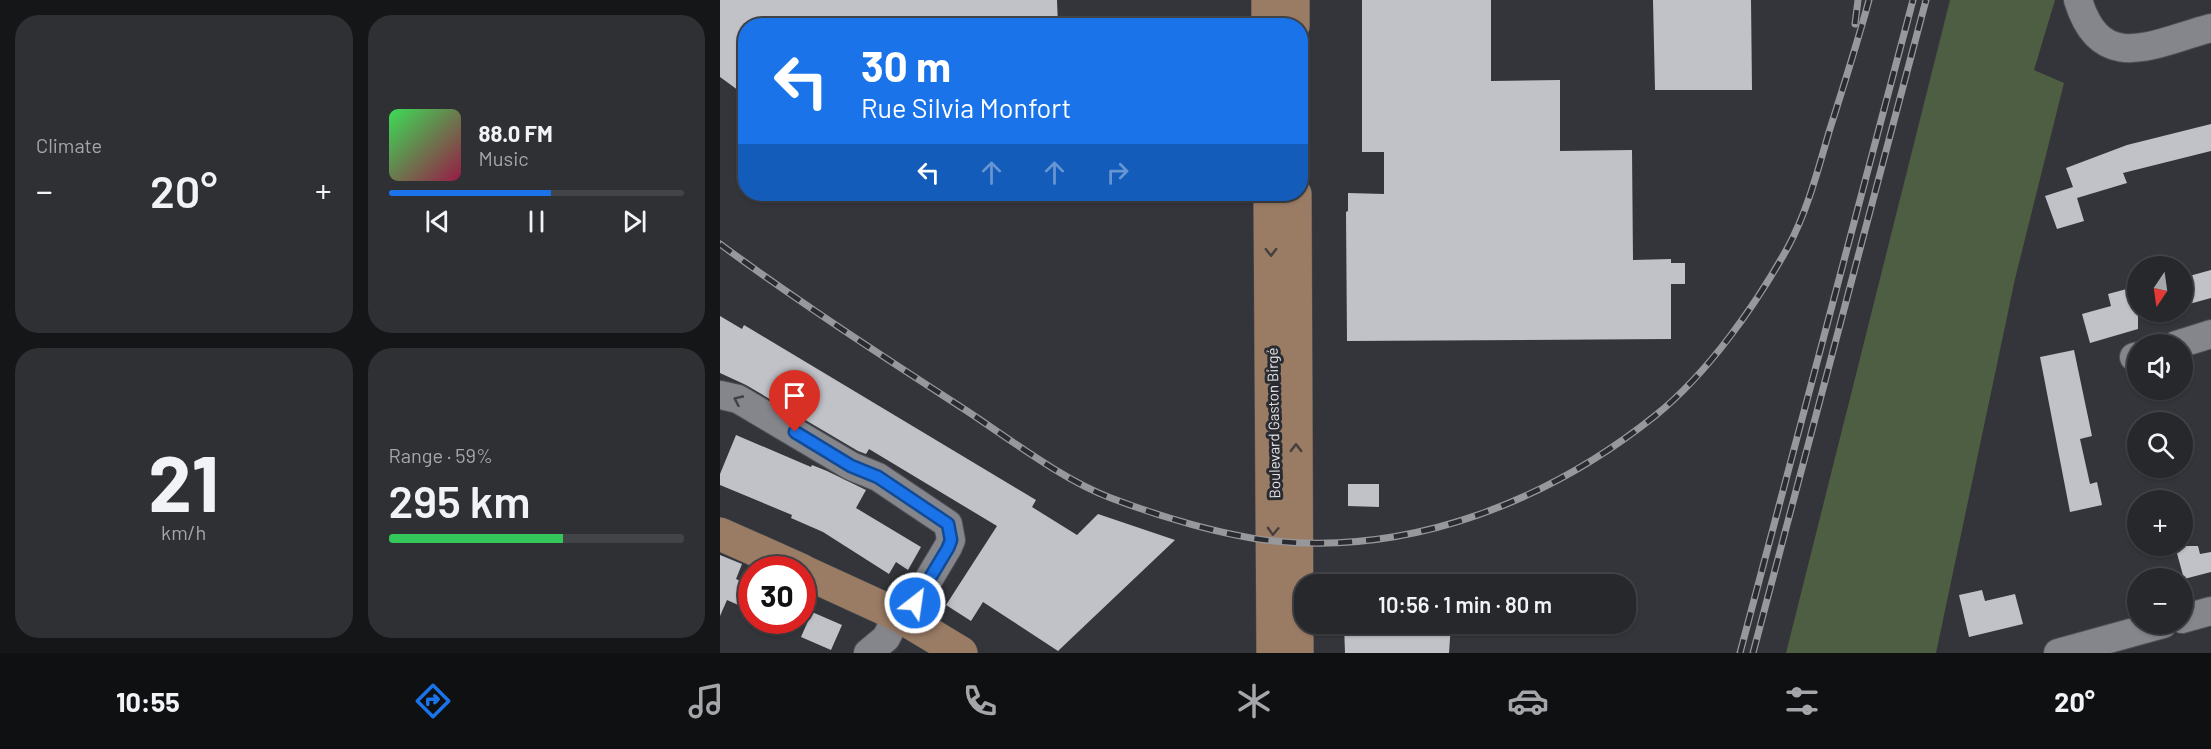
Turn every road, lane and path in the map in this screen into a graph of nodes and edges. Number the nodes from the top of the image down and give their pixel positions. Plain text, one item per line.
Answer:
1 (1268, 0) edge
2 (1293, 0) edge
3 (2078, 0) edge
4 (1268, 18) edge
5 (1293, 18) edge
6 (2211, 28) edge
7 (1270, 201) edge
8 (1295, 201) edge
9 (2211, 334) edge
10 (2193, 340) edge
11 (720, 395) edge
12 (720, 534) edge
13 (770, 556) edge
14 (816, 577) edge
15 (2211, 611) edge
16 (2193, 616) edge
17 (902, 617) junction
18 (2127, 634) edge
19 (868, 653) edge
20 (960, 653) edge
21 (1274, 653) edge
22 (1297, 653) edge
23 (2058, 653) edge

1 - 4 main road
2 - 5 main road
3 - 6 street
7 -> 21 main road, Boulevard Gaston Birgé
22 -> 8 main road, Boulevard Gaston Birgé
9 - 10 street
17 -> 11 street
12 - 13 main road
14 - 17 main road
15 - 16 street
17 - 19 street
17 - 20 main road
18 - 23 street

